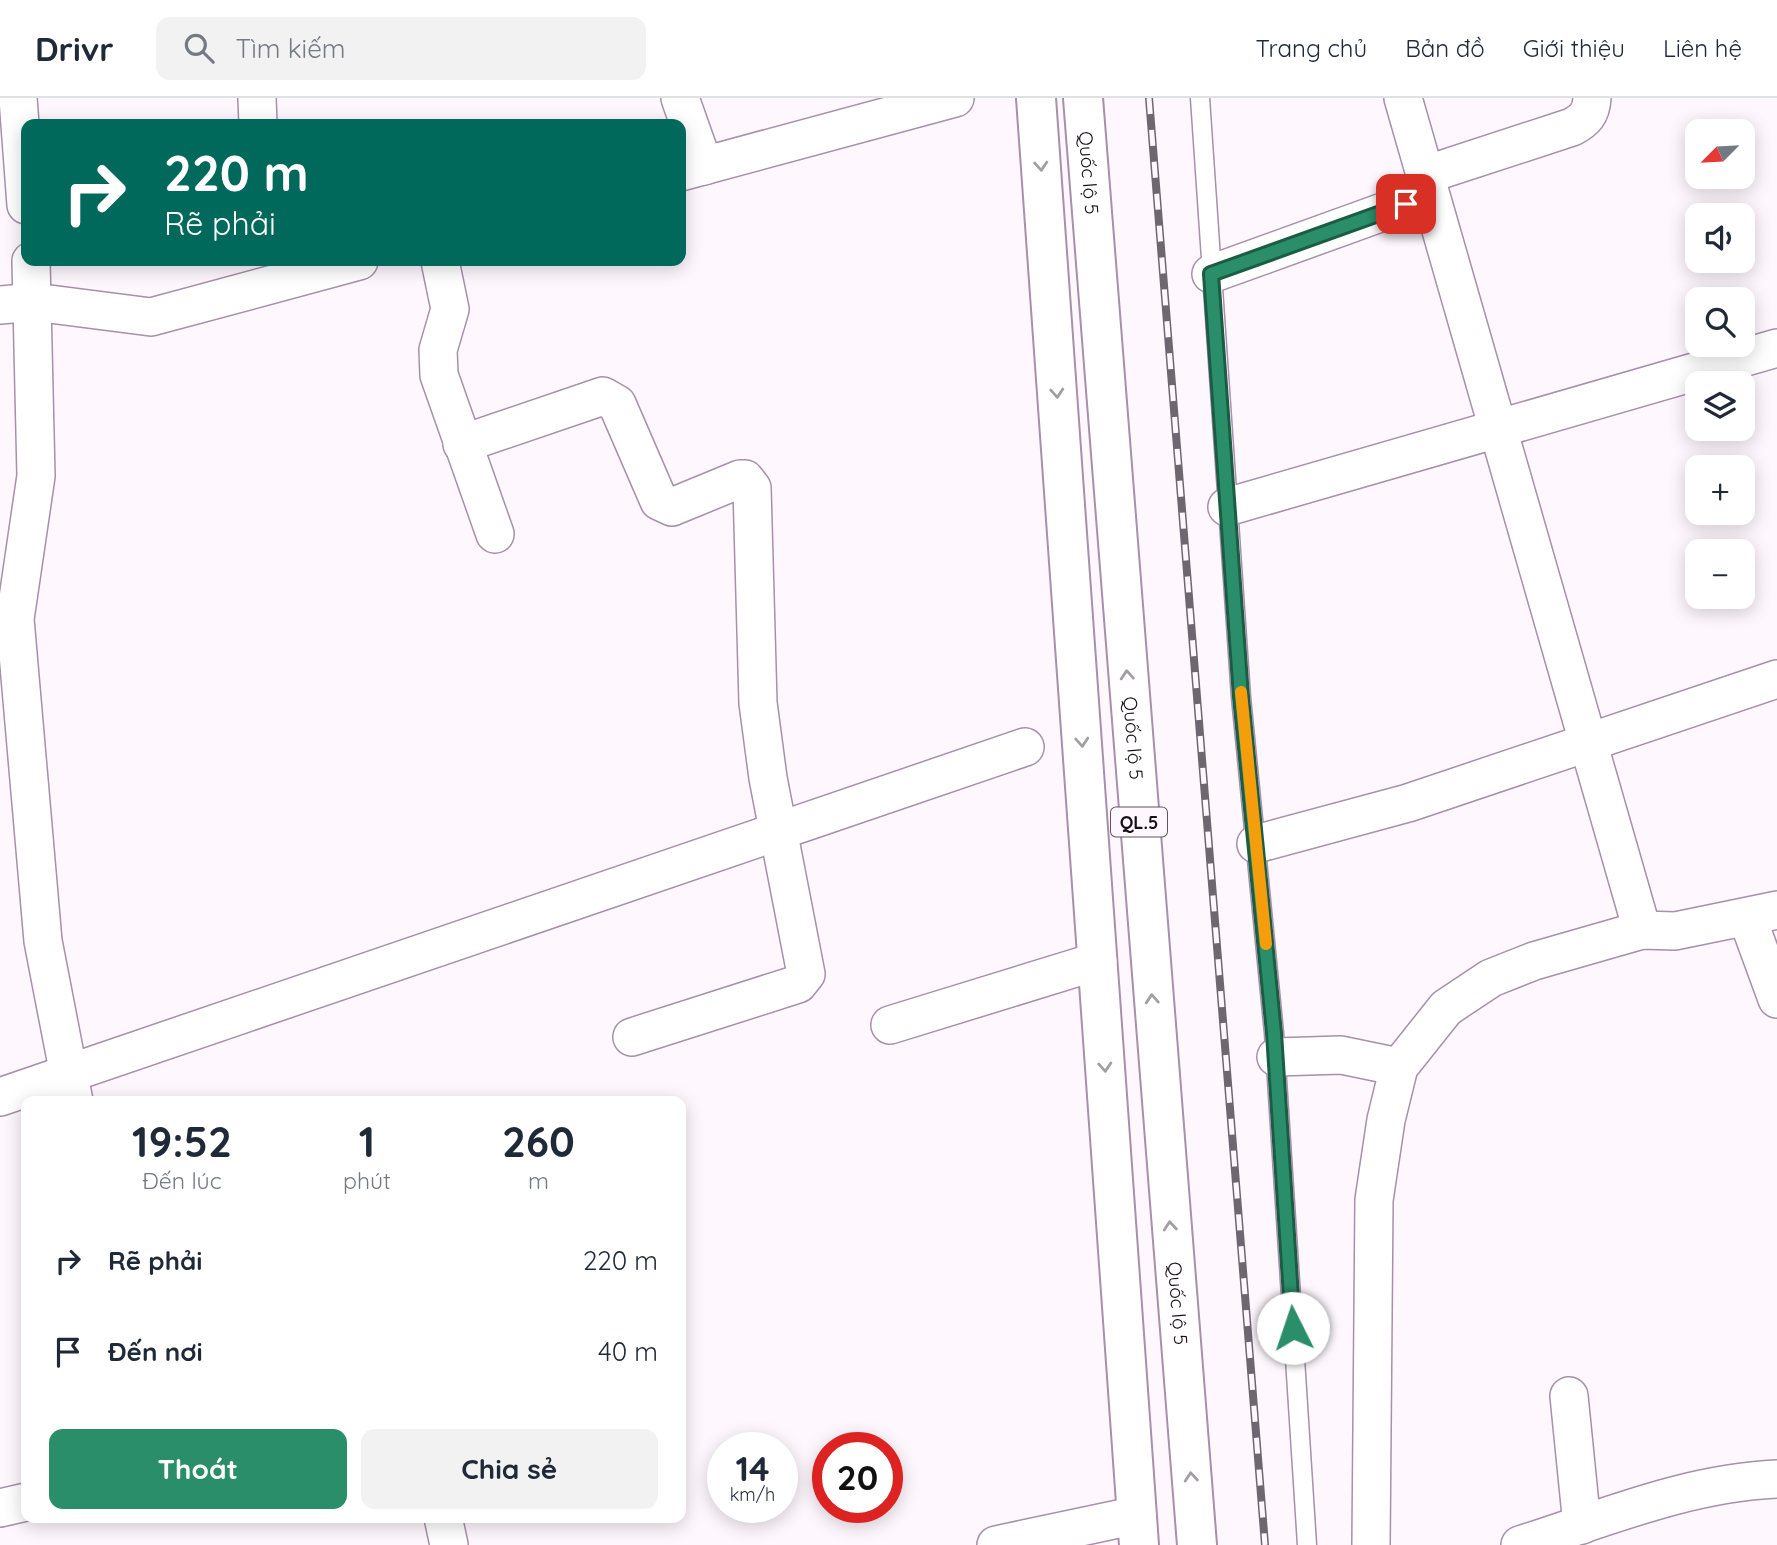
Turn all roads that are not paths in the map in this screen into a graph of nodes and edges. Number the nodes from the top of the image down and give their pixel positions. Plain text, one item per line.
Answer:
1 (18, 98) edge
2 (257, 98) edge
3 (680, 98) edge
4 (955, 98) edge
5 (1036, 98) edge
6 (1083, 98) edge
7 (1200, 98) edge
8 (1403, 98) edge
9 (1592, 98) edge
10 (258, 119) edge
11 (684, 119) edge
12 (686, 134) edge
13 (21, 138) edge
14 (692, 169) edge
15 (1428, 185) junction
16 (29, 266) edge
17 (316, 266) edge
18 (441, 266) edge
19 (290, 269) edge
20 (1211, 274) junction
21 (17, 304) edge
22 (1777, 348) edge
23 (1498, 428) junction
24 (462, 444) junction
25 (1227, 507) junction
26 (495, 534) dead end
27 (1777, 679) edge
28 (1588, 741) junction
29 (1025, 747) dead end
30 (780, 833) junction
31 (1256, 844) junction
32 (1762, 914) edge
33 (1642, 930) junction
34 (1098, 961) junction
35 (1777, 999) edge
36 (890, 1025) dead end
37 (632, 1037) dead end
38 (1276, 1058) junction
39 (1399, 1067) junction
40 (71, 1087) edge
41 (0, 1097) edge
42 (1569, 1396) dead end
43 (1777, 1479) edge
44 (21, 1503) edge
45 (0, 1508) edge
46 (444, 1523) edge
47 (1582, 1525) junction
48 (1138, 1530) edge
49 (449, 1545) edge
50 (996, 1545) edge
51 (1197, 1545) edge
52 (1307, 1545) edge
53 (1371, 1545) edge
54 (1520, 1545) edge

1 - 13 street
2 - 10 street
3 - 11 street
4 - 14 street
5 -> 34 highway, QL.5
51 -> 6 highway, Quốc lộ 5 / QL.5
7 - 20 lane
8 - 15 street
9 - 15 street
12 - 14 street
15 - 20 street
15 - 23 street
16 - 21 street
17 - 19 street
18 - 24 street
19 - 21 street
20 - 25 lane
21 - 40 street
22 - 23 street
23 - 25 street
23 - 28 street
24 - 26 street
24 - 30 street
25 - 31 lane
27 - 28 street
28 - 31 street
28 - 33 street
29 - 30 street
30 - 37 street
30 - 40 street
31 - 38 lane
32 - 33 street
32 - 35 street
33 - 39 street
34 - 36 street
34 -> 48 highway, QL.5
38 - 39 street
38 - 52 lane
39 - 53 street
40 - 41 street
42 - 47 street
43 - 47 street
44 - 45 street
46 - 49 street
47 - 54 street
48 - 50 street

